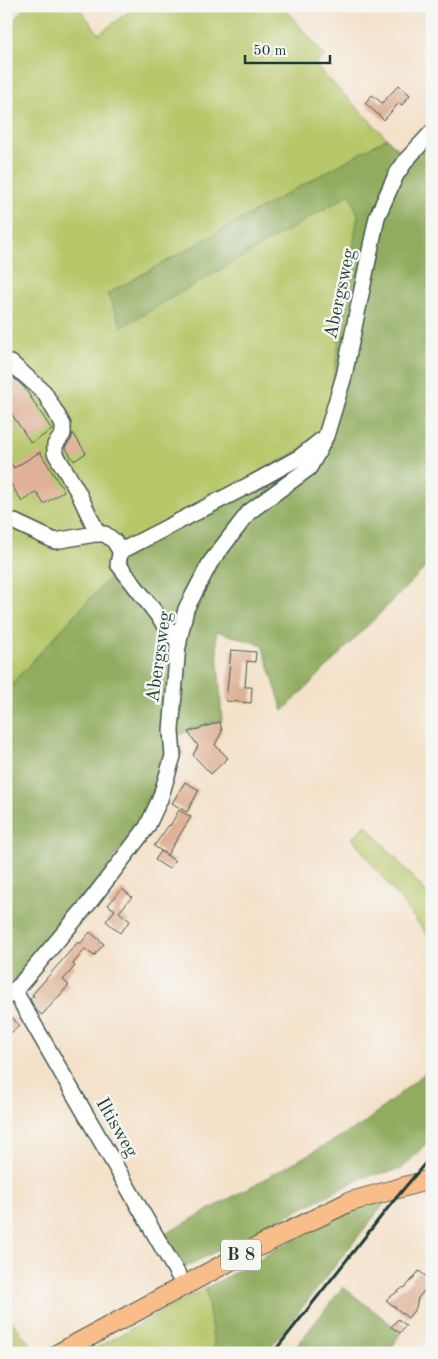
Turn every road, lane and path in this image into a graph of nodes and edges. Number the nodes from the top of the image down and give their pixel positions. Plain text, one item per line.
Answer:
1 (431, 134) edge
2 (11, 363) dead end
3 (326, 436) junction
4 (6, 518) edge
5 (98, 534) junction
6 (122, 549) junction
7 (179, 643) junction
8 (10, 994) edge
9 (432, 1179) edge
10 (184, 1285) junction
11 (58, 1353) edge

1 - 3 street, Abergsweg
2 - 5 street
3 - 6 street
3 - 7 street, Abergsweg
4 - 5 street
5 - 6 street
6 - 7 street
7 - 8 street, Abergsweg
8 - 10 street, Iltisweg
9 - 10 main road, B 8
10 - 11 main road, B 8

